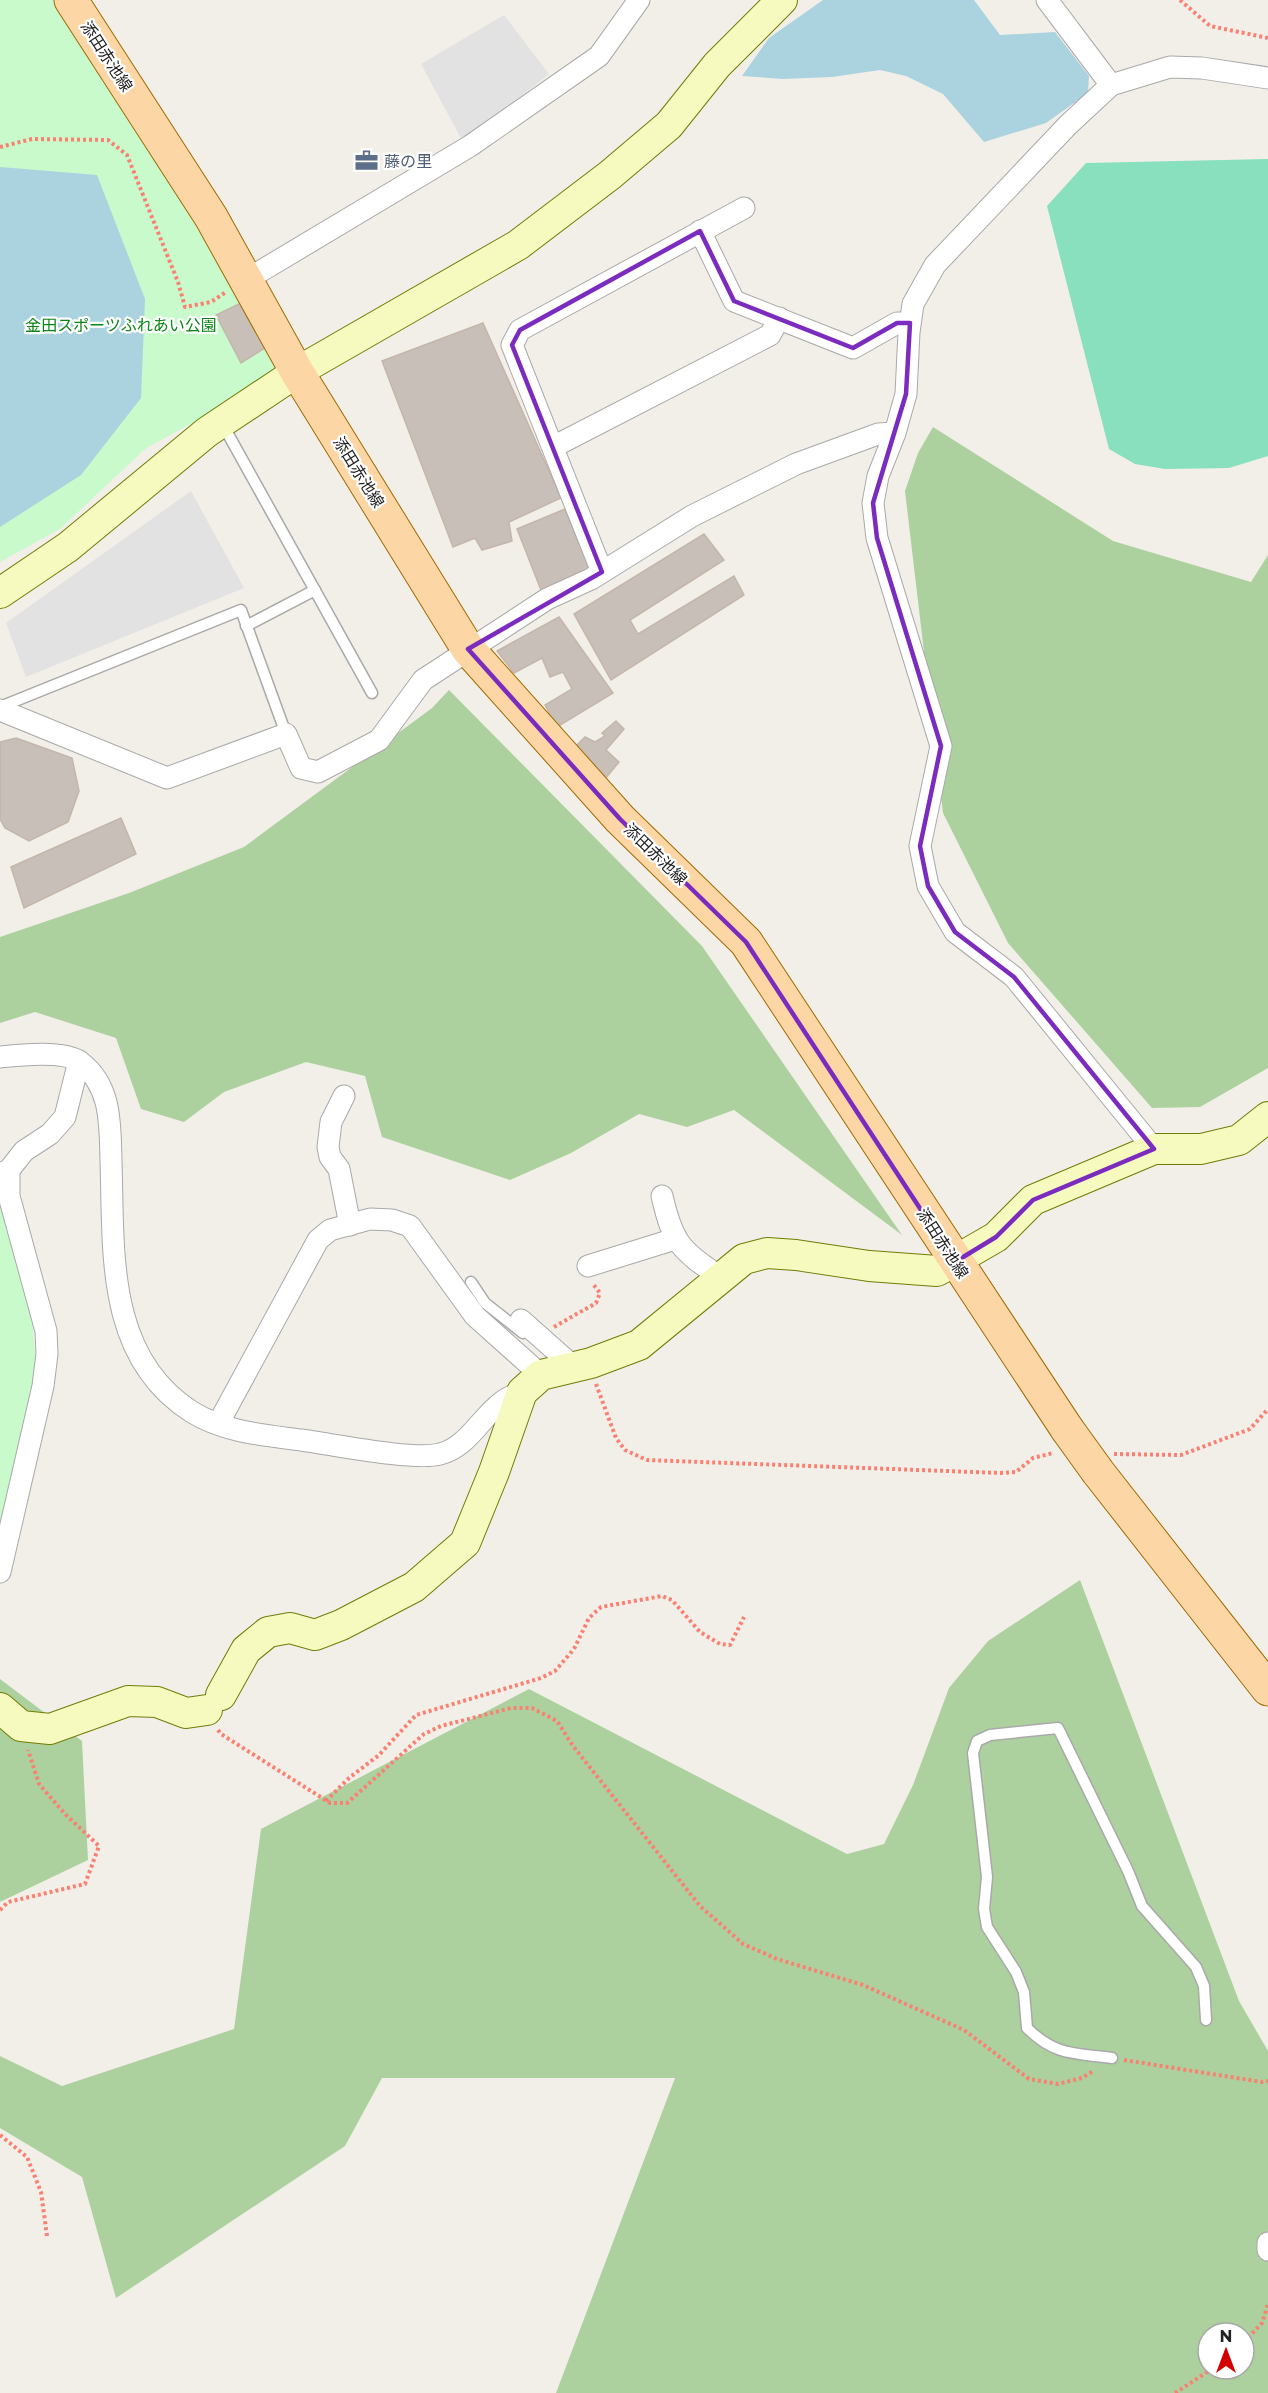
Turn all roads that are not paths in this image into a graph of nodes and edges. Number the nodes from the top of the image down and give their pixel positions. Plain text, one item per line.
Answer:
1 (71, 0) edge
2 (639, 0) edge
3 (782, 0) edge
4 (1047, 0) edge
5 (1268, 78) edge
6 (1111, 85) junction
7 (744, 208) dead end
8 (700, 231) junction
9 (246, 280) junction
10 (778, 318) junction
11 (910, 322) junction
12 (297, 372) junction
13 (221, 422) junction
14 (895, 433) junction
15 (553, 447) junction
16 (602, 572) junction
17 (315, 590) junction
18 (0, 593) edge
19 (246, 626) junction
20 (468, 649) junction
21 (372, 693) dead end
22 (0, 709) edge
23 (286, 734) junction
24 (0, 1057) edge
25 (79, 1060) junction
26 (344, 1096) dead end
27 (1268, 1118) edge
28 (1154, 1149) junction
29 (5, 1172) edge
30 (662, 1196) dead end
31 (350, 1225) junction
32 (675, 1239) junction
33 (955, 1262) junction
34 (588, 1266) road end
35 (720, 1277) junction
36 (471, 1282) dead end
37 (521, 1320) dead end
38 (557, 1371) junction
39 (218, 1424) junction
40 (0, 1572) edge
41 (1268, 1689) edge
42 (10, 1717) edge
43 (1206, 2020) dead end
44 (1112, 2058) road end
45 (1268, 2243) edge
46 (1268, 2250) edge

1 - 9 main road, 添田赤池線
2 - 9 street
3 - 12 street
4 - 6 street
5 - 6 street
6 - 11 street
7 - 8 street
8 - 10 street
8 - 15 street
9 - 12 main road, 添田赤池線
10 - 11 street
10 - 15 street
11 - 14 street
12 - 13 street
12 - 20 main road, 添田赤池線
13 - 17 lane
13 - 18 street
14 - 16 street
14 - 28 street
15 - 16 street
16 - 20 street
17 - 19 lane
17 - 21 lane
19 - 22 lane
19 - 23 lane
20 - 23 street
20 - 33 main road, 添田赤池線
22 - 23 street
24 - 25 street
25 - 29 street
25 - 39 street
26 - 31 street
27 - 28 street
28 - 33 street
29 - 40 street
30 - 32 street
31 - 38 street
31 - 39 street
32 - 34 street
32 - 35 street
33 - 35 street
33 - 41 main road, 添田赤池線, bridge
35 - 38 street
36 - 38 lane
37 - 38 street
38 - 39 street
38 - 42 street
43 - 44 lane
45 - 46 street

